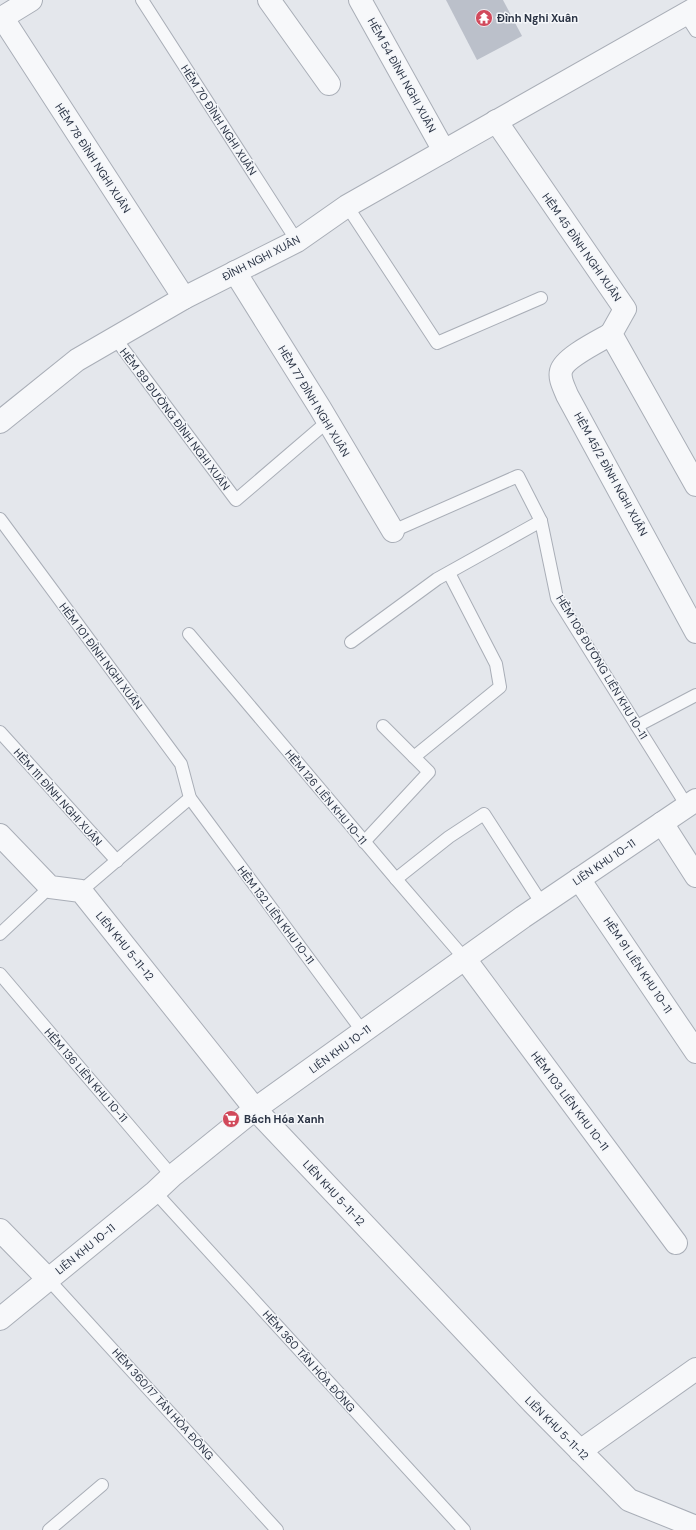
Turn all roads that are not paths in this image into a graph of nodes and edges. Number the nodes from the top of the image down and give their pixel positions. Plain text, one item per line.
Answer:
1 (31, 0) edge
2 (142, 0) edge
3 (269, 0) edge
4 (360, 0) edge
5 (1, 18) edge
6 (692, 18) edge
7 (329, 84) dead end
8 (496, 122) junction
9 (444, 151) junction
10 (347, 206) junction
11 (297, 241) junction
12 (235, 272) junction
13 (184, 298) junction
14 (541, 298) dead end
15 (610, 334) junction
16 (115, 338) junction
17 (0, 422) edge
18 (327, 422) junction
19 (694, 483) edge
20 (0, 519) edge
21 (541, 521) junction
22 (393, 531) joint
23 (449, 573) junction
24 (696, 632) edge
25 (190, 634) dead end
26 (351, 642) dead end
27 (696, 695) edge
28 (383, 726) dead end
29 (637, 726) junction
30 (0, 732) edge
31 (414, 757) junction
32 (190, 798) junction
33 (692, 803) edge
34 (662, 823) junction
35 (0, 835) edge
36 (364, 842) junction
37 (117, 861) junction
38 (696, 876) edge
39 (579, 879) junction
40 (396, 880) junction
41 (50, 887) junction
42 (81, 891) junction
43 (542, 904) junction
44 (0, 934) edge
45 (465, 959) junction
46 (0, 974) edge
47 (363, 1032) junction
48 (696, 1052) edge
49 (255, 1109) junction
50 (172, 1176) junction
51 (155, 1192) junction
52 (0, 1230) edge
53 (676, 1243) dead end
54 (48, 1279) junction
55 (0, 1320) edge
56 (696, 1369) edge
57 (580, 1451) junction
58 (102, 1485) dead end
59 (696, 1527) edge
60 (49, 1530) edge
61 (277, 1530) edge
62 (464, 1530) edge

1 - 5 street
2 - 11 lane, HẺM 70 ĐÌNH NGHI XUÂN
3 - 7 street
4 - 9 street, HẺM 54 ĐÌNH NGHI XUÂN
5 - 13 street, HẺM 78 ĐÌNH NGHI XUÂN
6 - 8 street, ĐÌNH NGHI XUÂN
8 - 9 street, ĐÌNH NGHI XUÂN
8 - 15 street, HẺM 45 ĐÌNH NGHI XUÂN
9 - 10 street, ĐÌNH NGHI XUÂN
10 - 11 street, ĐÌNH NGHI XUÂN
10 - 14 lane
11 - 12 street, ĐÌNH NGHI XUÂN
12 - 13 street, ĐÌNH NGHI XUÂN
12 - 18 street, HẺM 77 ĐÌNH NGHI XUÂN
13 - 16 street, ĐÌNH NGHI XUÂN
15 - 19 street
15 - 24 street, HẺM 45/2 ĐÌNH NGHI XUÂN
16 - 17 street, ĐÌNH NGHI XUÂN
16 - 18 lane, HẺM 89 ĐƯỜNG ĐÌNH NGHI XUÂN
18 - 22 street, HẺM 77 ĐÌNH NGHI XUÂN
20 - 32 lane, HẺM 101 ĐÌNH NGHI XUÂN
21 - 22 lane, HẺM 108 ĐƯỜNG LIÊN KHU 10-11
21 - 23 lane
21 - 29 lane, HẺM 108 ĐƯỜNG LIÊN KHU 10-11
23 - 26 lane
23 - 31 lane
25 - 36 lane, HẺM 126 LIÊN KHU 10-11
27 - 29 lane
28 - 31 lane
29 - 33 lane, HẺM 108 ĐƯỜNG LIÊN KHU 10-11
30 - 37 lane, HẺM 111 ĐÌNH NGHI XUÂN
31 - 36 lane
32 - 37 lane
32 - 47 lane, HẺM 132 LIÊN KHU 10-11
33 - 34 street, LIÊN KHU 10-11
34 - 38 street
34 - 39 street, LIÊN KHU 10-11
35 - 41 street
36 - 40 lane, HẺM 126 LIÊN KHU 10-11
37 - 42 lane
39 - 43 street, LIÊN KHU 10-11
39 - 48 street, HẺM 91 LIÊN KHU 10-11
40 - 43 lane
40 - 45 lane, HẺM 126 LIÊN KHU 10-11
41 - 42 street
41 - 44 lane
42 - 49 street, LIÊN KHU 5-11-12
43 - 45 street, LIÊN KHU 10-11
45 - 47 street, LIÊN KHU 10-11
45 - 53 street, HẺM 103 LIÊN KHU 10-11
46 - 50 lane, HẺM 136 LIÊN KHU 10-11
47 - 49 street, LIÊN KHU 10-11
49 - 50 street, LIÊN KHU 10-11
49 - 57 street, LIÊN KHU 5-11-12
50 - 51 street, LIÊN KHU 10-11
51 - 54 street, LIÊN KHU 10-11
51 - 62 lane, HẺM 360 TÂN HÒA ĐÔNG
52 - 54 street
54 - 55 street, LIÊN KHU 10-11
54 - 61 lane, HẺM 360/17 TÂN HÒA ĐÔNG
56 - 57 street
57 - 59 street, LIÊN KHU 5-11-12
58 - 60 lane

